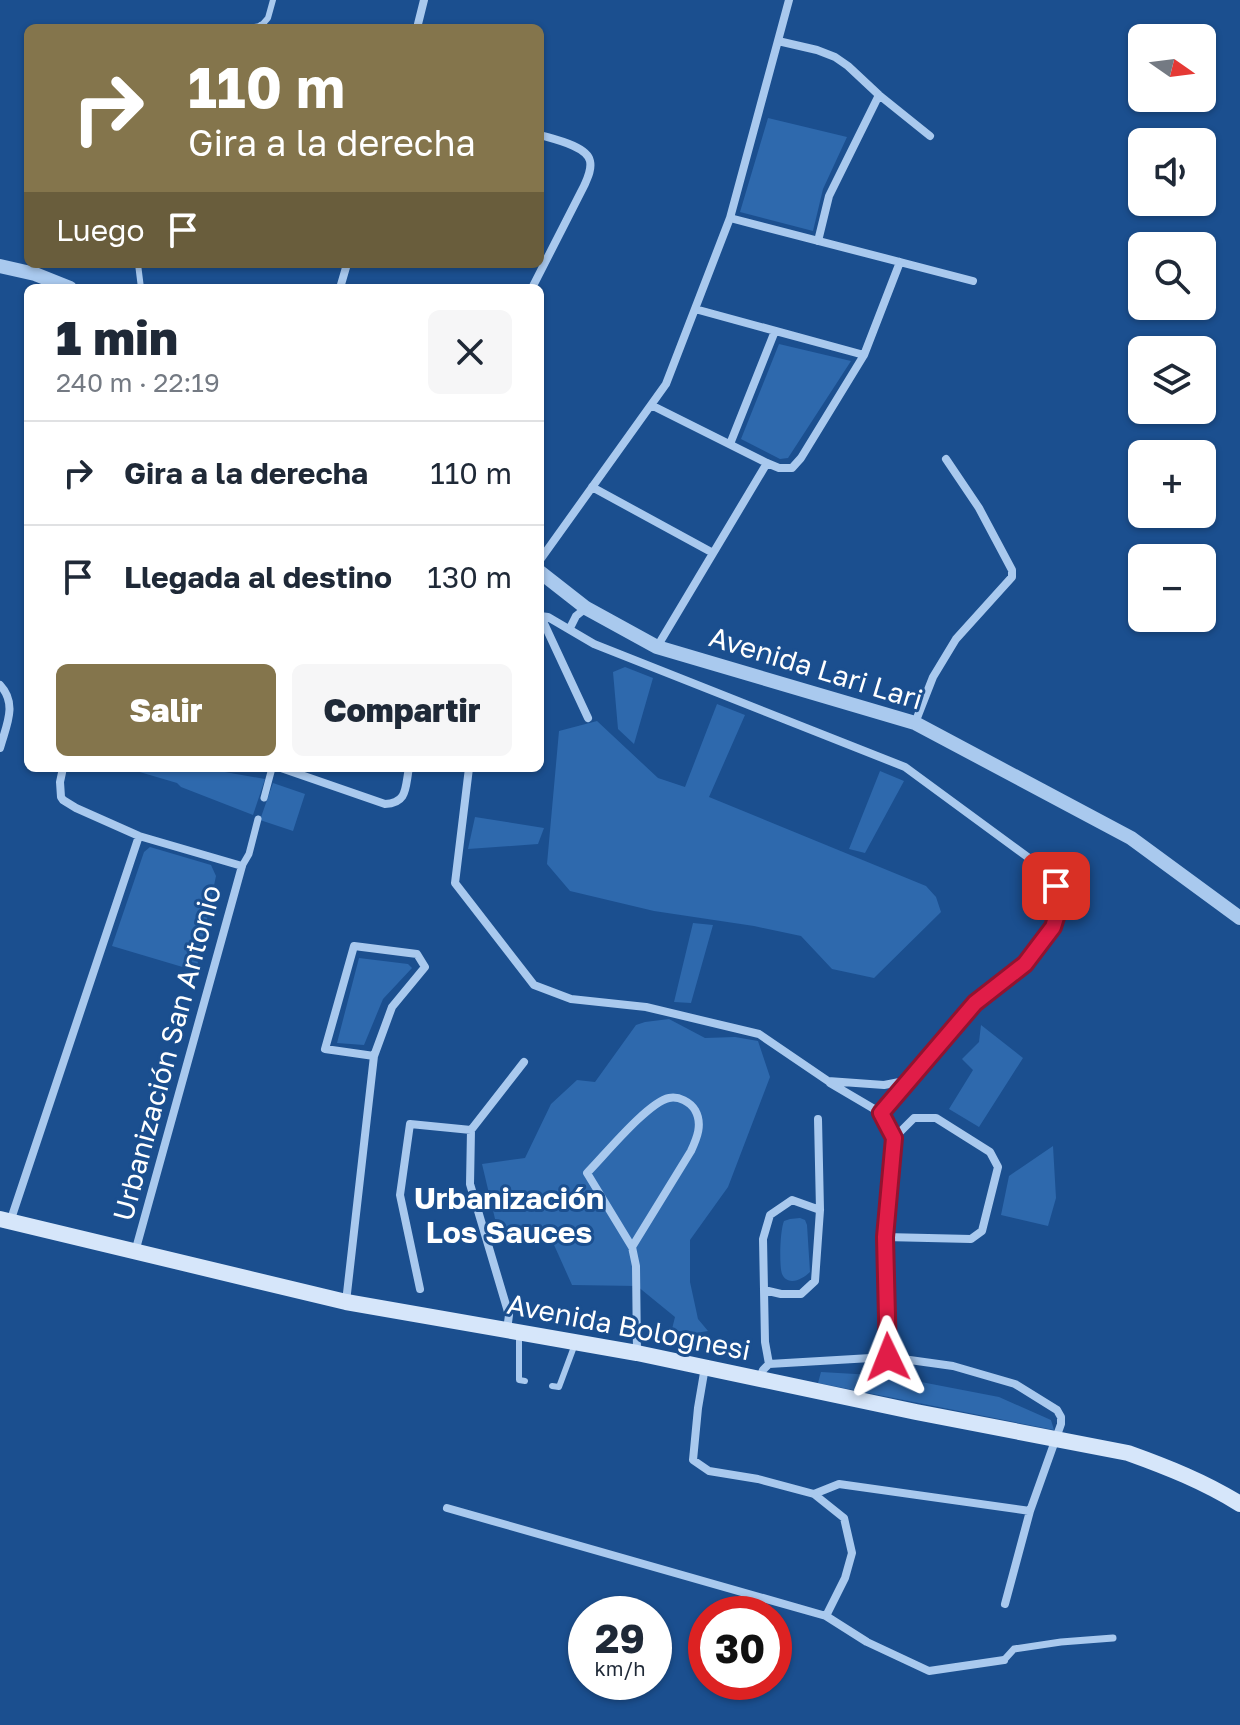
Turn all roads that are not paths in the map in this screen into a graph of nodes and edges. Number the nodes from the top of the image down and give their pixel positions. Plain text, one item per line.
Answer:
1 (273, 0) edge
2 (424, 0) edge
3 (789, 0) edge
4 (265, 24) edge
5 (418, 24) edge
6 (778, 41) junction
7 (879, 95) junction
8 (544, 136) edge
9 (930, 136) dead end
10 (730, 218) junction
11 (818, 241) junction
12 (900, 262) junction
13 (544, 264) edge
14 (0, 266) edge
15 (973, 281) dead end
16 (60, 284) edge
17 (695, 309) junction
18 (775, 331) junction
19 (864, 355) junction
20 (651, 405) junction
21 (730, 444) junction
22 (946, 459) dead end
23 (767, 463) junction
24 (592, 487) junction
25 (713, 553) junction
26 (544, 554) edge
27 (544, 575) edge
28 (586, 608) junction
29 (544, 616) edge
30 (544, 623) edge
31 (570, 628) junction
32 (657, 647) junction
33 (0, 685) edge
34 (588, 718) dead end
35 (915, 723) junction
36 (0, 748) edge
37 (62, 772) edge
38 (271, 772) edge
39 (293, 772) edge
40 (408, 772) edge
41 (469, 772) edge
42 (264, 798) dead end
43 (258, 819) dead end
44 (139, 836) junction
45 (242, 866) junction
46 (1240, 918) edge
47 (374, 1056) junction
48 (524, 1062) dead end
49 (910, 1080) junction
50 (828, 1081) junction
51 (881, 1113) junction
52 (818, 1119) dead end
53 (471, 1130) junction
54 (894, 1138) junction
55 (820, 1210) junction
56 (5, 1221) edge
57 (885, 1237) junction
58 (632, 1247) junction
59 (135, 1252) junction
60 (420, 1289) dead end
61 (764, 1290) junction
62 (346, 1302) junction
63 (513, 1331) junction
64 (576, 1342) junction
65 (637, 1353) junction
66 (888, 1357) junction
67 (705, 1367) junction
68 (764, 1371) junction
69 (525, 1381) dead end
70 (552, 1386) dead end
71 (1056, 1439) junction
72 (814, 1494) junction
73 (1240, 1504) edge
74 (447, 1508) dead end
75 (1030, 1511) junction
76 (1005, 1604) dead end
77 (826, 1616) junction
78 (1113, 1638) dead end
79 (1004, 1660) joint

1 - 4 lane
2 - 5 street
3 - 6 street
6 - 7 street
6 - 10 street
7 - 9 street
7 - 11 street
8 - 13 street
10 - 11 street
10 - 17 street
11 - 12 street
12 - 15 street
12 - 19 street
14 - 16 street
17 - 18 street
17 - 20 street
18 - 19 street
18 - 21 street
19 - 23 street
20 - 21 street
20 - 24 street
21 - 23 street
22 - 35 street
23 - 25 street
24 - 25 street
24 - 26 street
25 - 32 street
27 - 28 street, Avenida Lari Lari
28 - 31 street
28 - 32 street, Avenida Lari Lari
29 - 31 street
30 - 34 street
31 - 49 street
32 - 35 street, Avenida Lari Lari
33 - 36 street
35 - 46 street, Avenida Lari Lari
37 - 44 street
38 - 42 street
39 - 40 street
41 - 50 street
43 - 45 street
44 - 45 street
44 - 56 street
45 - 59 street, Urbanización San Antonio
47 - 47 street
47 - 62 street
48 - 53 street
49 - 50 street
49 - 51 street
50 - 51 street
51 - 54 street
52 - 55 street
53 - 60 street
53 - 63 street
54 - 57 street
54 - 57 street
55 - 61 street
55 - 61 street
56 - 59 main road, Avenida Bolognesi
57 - 66 street
58 - 58 street
58 - 65 street
59 - 62 main road, Avenida Bolognesi
61 - 68 street
62 - 63 main road, Avenida Bolognesi
63 - 64 main road, Avenida Bolognesi
63 - 69 lane
64 - 65 main road, Avenida Bolognesi
64 - 70 lane
65 - 67 main road, Avenida Bolognesi
66 - 68 street
66 - 71 street
67 - 68 main road, Avenida Bolognesi
67 - 72 street
68 - 71 main road, Avenida Bolognesi
71 - 73 main road, Avenida Bolognesi
71 - 75 street
72 - 75 street
72 - 77 street
74 - 77 street
75 - 76 street
77 - 79 street
78 - 79 street

